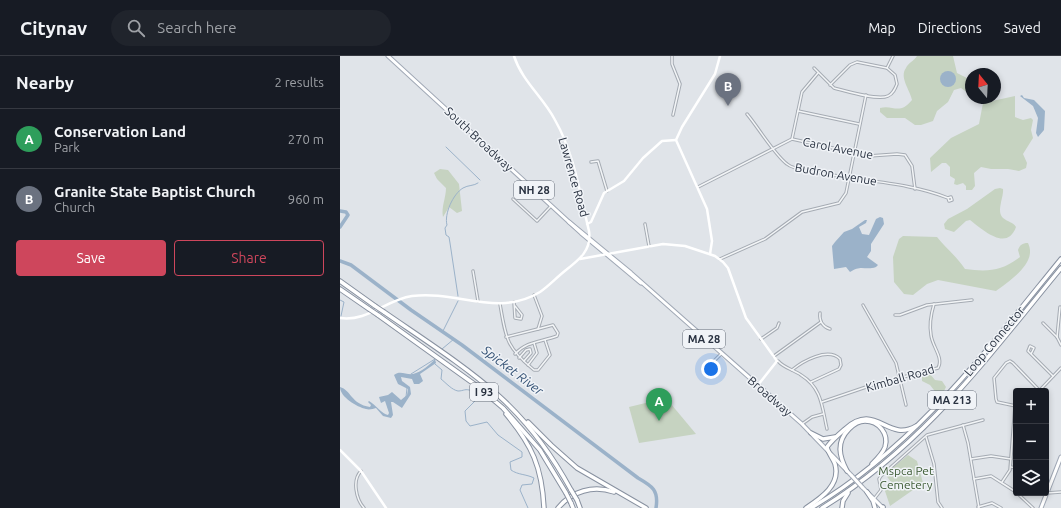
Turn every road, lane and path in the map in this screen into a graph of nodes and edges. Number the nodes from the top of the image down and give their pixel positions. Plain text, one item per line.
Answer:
1 (388, 56) edge
2 (514, 56) edge
3 (672, 56) edge
4 (720, 56) edge
5 (893, 56) edge
6 (814, 68) dead end
7 (887, 68) junction
8 (818, 73) junction
9 (830, 85) junction
10 (866, 95) junction
11 (798, 111) junction
12 (747, 114) dead end
13 (673, 116) dead end
14 (860, 124) junction
15 (792, 139) junction
16 (676, 140) junction
17 (774, 148) junction
18 (854, 152) junction
19 (591, 162) dead end
20 (849, 179) junction
21 (698, 187) junction
22 (915, 189) junction
23 (607, 191) junction
24 (948, 198) dead end
25 (513, 199) dead end
26 (551, 206) junction
27 (569, 222) junction
28 (587, 224) junction
29 (645, 224) dead end
30 (588, 228) junction
31 (583, 232) junction
32 (589, 239) junction
33 (649, 246) junction
34 (586, 251) junction
35 (606, 254) junction
36 (710, 254) junction
37 (590, 256) junction
38 (720, 259) junction
39 (1061, 259) edge
40 (579, 260) junction
41 (1061, 268) edge
42 (474, 271) dead end
43 (340, 281) edge
44 (340, 289) edge
45 (650, 291) joint
46 (534, 295) junction
47 (972, 300) dead end
48 (514, 302) junction
49 (478, 303) junction
50 (500, 304) junction
51 (934, 304) junction
52 (863, 305) dead end
53 (515, 306) junction
54 (1060, 307) edge
55 (820, 313) dead end
56 (895, 314) dead end
57 (340, 318) edge
58 (821, 322) junction
59 (779, 323) dead end
60 (1043, 323) dead end
61 (538, 329) junction
62 (830, 329) dead end
63 (506, 337) junction
64 (1057, 337) junction
65 (761, 339) junction
66 (545, 340) junction
67 (534, 343) junction
68 (1061, 346) edge
69 (515, 354) junction
70 (722, 354) junction
71 (1031, 354) dead end
72 (774, 356) junction
73 (519, 358) junction
74 (524, 361) junction
75 (777, 361) junction
76 (528, 365) junction
77 (708, 367) dead end
78 (1061, 368) edge
79 (792, 370) junction
80 (1053, 376) junction
81 (900, 378) junction
82 (811, 382) junction
83 (758, 386) junction
84 (1038, 388) edge
85 (1042, 388) edge
86 (500, 397) junction
87 (494, 400) junction
88 (822, 402) junction
89 (906, 405) dead end
90 (1013, 406) edge
91 (935, 409) junction
92 (823, 414) junction
93 (983, 420) dead end
94 (802, 424) junction
95 (1014, 424) edge
96 (963, 425) junction
97 (827, 429) dead end
98 (811, 433) junction
99 (839, 434) junction
100 (926, 436) junction
101 (827, 449) junction
102 (340, 451) edge
103 (1061, 457) edge
104 (971, 459) junction
105 (1011, 459) junction
106 (1011, 467) joint
107 (362, 471) junction
108 (847, 471) junction
109 (974, 479) junction
110 (863, 480) junction
111 (851, 482) junction
112 (1002, 482) junction
113 (1049, 487) edge
114 (1013, 489) edge
115 (867, 492) junction
116 (1049, 492) edge
117 (1061, 492) edge
118 (624, 496) junction
119 (1021, 496) edge
120 (1046, 496) edge
121 (874, 499) junction
122 (979, 507) edge
123 (364, 508) edge
124 (386, 508) edge
125 (544, 508) edge
126 (558, 508) edge
127 (573, 508) edge
128 (580, 508) edge
129 (646, 508) edge
130 (806, 508) edge
131 (811, 508) edge
132 (822, 508) edge
133 (842, 508) edge
134 (875, 508) edge
135 (882, 508) edge
136 (942, 508) edge
137 (1001, 508) edge
138 (1033, 508) edge
139 (1041, 508) edge

1 - 26 main road, South Broadway / NH 28
2 - 28 street, Lawrence Road
3 - 13 street
4 - 16 street
5 - 7 street
6 - 8 street
7 - 9 street
7 - 10 street
8 - 9 street
8 - 11 street
9 - 10 street
10 - 14 street
11 - 14 street
11 - 15 street
12 - 17 street, Budron Avenue
14 - 18 street
15 - 17 street, Carol Avenue
15 - 18 street, Carol Avenue
16 - 21 street
16 - 23 street
17 - 20 street, Budron Avenue
17 - 21 street, Carol Avenue
18 - 20 street
18 - 22 street, Carol Avenue
19 - 23 street
20 - 22 street, Budron Avenue
20 - 38 street
21 - 36 street
22 - 24 street, Budron Avenue
23 - 28 street
25 - 26 street
26 - 27 main road, South Broadway / NH 28
27 - 31 main road, South Broadway / NH 28
27 - 32 main road, South Broadway / NH 28
28 - 30 street, Lawrence Road
29 - 33 street
30 - 31 main road
30 - 32 street, Lawrence Road
31 - 32 main road, South Broadway / NH 28
32 - 34 street
32 - 35 main road, South Broadway / NH 28
33 - 35 street
33 - 36 street
34 - 37 street
34 - 40 street
35 - 37 street
35 - 45 main road, South Broadway / NH 28
36 - 38 street
37 - 40 street
38 - 65 street
39 - 91 highway, Loop Connector / MA 213
40 - 46 street
41 - 110 highway, Loop Connector / MA 213
42 - 49 street
43 - 86 highway, I 93, bridge
44 - 87 highway, I 93, bridge
45 - 70 main road, Broadway / MA 28
46 - 48 street
46 - 61 street
47 - 51 street
48 - 50 street
48 - 53 street
49 - 50 street
49 - 57 street
50 - 63 street
51 - 56 street
51 - 81 street, Kimball Road
52 - 81 street
53 - 53 street
54 - 64 street
55 - 58 street
58 - 62 street
58 - 72 street
59 - 65 street
60 - 64 street
61 - 63 street
61 - 66 street
63 - 69 street
64 - 68 street
65 - 72 street
66 - 67 street
66 - 76 street
67 - 69 street
67 - 76 street
69 - 73 street
70 - 77 street
70 - 83 main road, Broadway / MA 28
71 - 80 street
72 - 75 street
73 - 74 street
73 - 74 street
74 - 76 street
75 - 79 street
75 - 83 street
78 - 80 street
79 - 82 street
79 - 82 street
80 - 85 street
81 - 88 street, Kimball Road
81 - 89 street
82 - 88 street
83 - 94 main road, Broadway / MA 28
84 - 90 street
86 - 118 highway
86 - 128 highway, I 93, bridge
87 - 125 highway
87 - 127 highway, I 93, bridge
88 - 92 street
91 - 99 highway
91 - 111 highway, Loop Connector / MA 213
92 - 94 street
92 - 97 street
93 - 96 street
94 - 98 main road, Broadway / MA 28
95 - 105 street
96 - 100 street
96 - 104 street
98 - 99 highway
98 - 101 main road, Broadway / MA 28
99 - 101 highway
100 - 121 street
100 - 136 street
101 - 108 main road, Broadway / MA 28
101 - 130 highway
102 - 107 street
103 - 113 main road
104 - 105 street
104 - 109 street
105 - 106 street
106 - 112 street
107 - 123 street
107 - 124 street
108 - 111 highway
108 - 115 main road, Broadway / MA 28, bridge
109 - 112 street
109 - 122 street
110 - 132 highway, Loop Connector / MA 213
110 - 133 highway
111 - 131 highway, Loop Connector / MA 213
112 - 114 street
115 - 121 main road, Broadway / MA 28
115 - 134 highway
116 - 117 street
118 - 126 highway
118 - 129 highway
119 - 138 street
120 - 139 main road
121 - 135 main road, Broadway / MA 28
122 - 137 street

